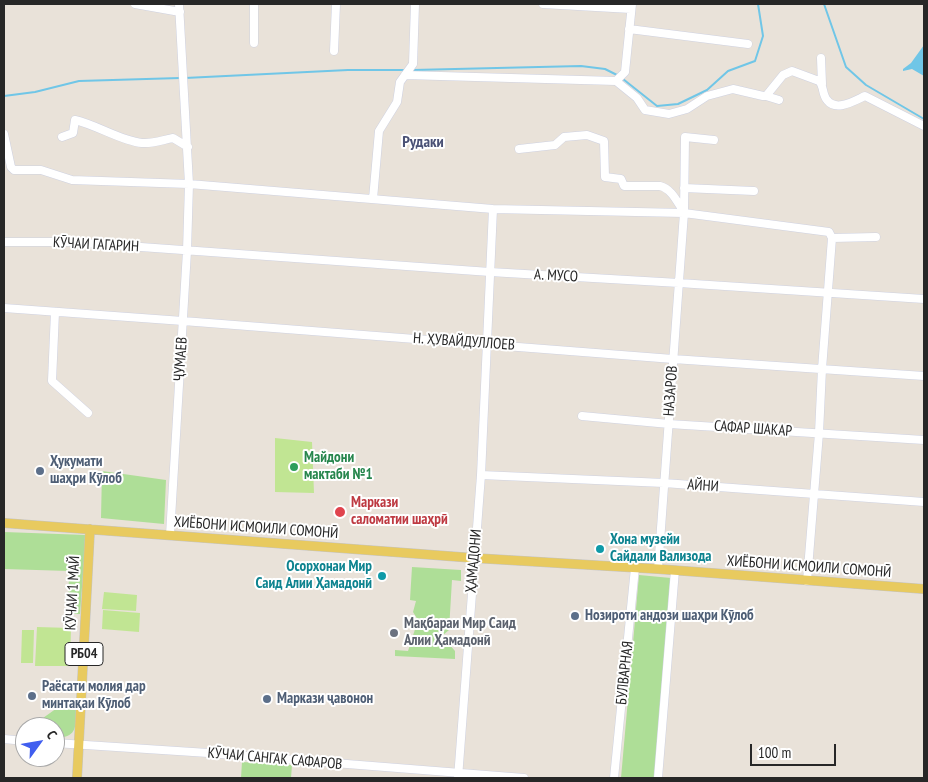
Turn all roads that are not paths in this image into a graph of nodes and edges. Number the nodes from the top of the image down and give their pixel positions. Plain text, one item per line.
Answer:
1 (135, 4) edge
2 (254, 4) edge
3 (336, 4) edge
4 (415, 4) edge
5 (542, 4) edge
6 (631, 7) edge
7 (180, 8) edge
8 (629, 29) junction
9 (254, 43) dead end
10 (748, 44) dead end
11 (334, 51) dead end
12 (822, 58) dead end
13 (405, 75) junction
14 (616, 81) junction
15 (822, 84) junction
16 (766, 96) junction
17 (779, 100) dead end
18 (924, 126) edge
19 (4, 134) edge
20 (62, 137) dead end
21 (714, 140) dead end
22 (188, 147) junction
23 (519, 149) dead end
24 (189, 184) junction
25 (684, 188) junction
26 (754, 191) dead end
27 (374, 199) junction
28 (493, 209) junction
29 (684, 212) junction
30 (876, 237) dead end
31 (832, 238) junction
32 (4, 242) edge
33 (188, 251) junction
34 (490, 272) junction
35 (679, 282) junction
36 (829, 292) junction
37 (924, 299) edge
38 (4, 308) edge
39 (54, 312) junction
40 (183, 320) junction
41 (488, 344) junction
42 (673, 359) junction
43 (822, 368) junction
44 (924, 376) edge
45 (88, 412) dead end
46 (582, 416) dead end
47 (669, 424) junction
48 (820, 433) junction
49 (924, 440) edge
50 (481, 475) junction
51 (664, 483) junction
52 (815, 493) junction
53 (924, 502) edge
54 (4, 523) edge
55 (90, 529) junction
56 (170, 535) junction
57 (474, 558) junction
58 (635, 568) junction
59 (658, 569) junction
60 (675, 570) junction
61 (807, 582) junction
62 (924, 589) edge
63 (65, 744) edge
64 (80, 745) junction
65 (458, 776) edge
66 (78, 778) edge
67 (524, 778) edge
68 (614, 778) edge
69 (658, 778) edge

1 - 7 street
2 - 9 street
3 - 11 street
4 - 13 street
5 - 6 street
6 - 8 street
7 - 22 street, ҶУМАЕВ
8 - 10 street
8 - 14 street
12 - 15 street
13 - 14 street
13 - 27 street
14 - 16 street
15 - 16 street
15 - 18 street
16 - 17 street
19 - 24 street
20 - 22 street
21 - 25 street, НАЗАРОВ
22 - 24 street, ҶУМАЕВ
23 - 29 street
24 - 27 street
24 - 33 street, ҶУМАЕВ
25 - 26 street
25 - 29 street, НАЗАРОВ
27 - 28 street
28 - 29 street
28 - 34 street, ҲАМАДОНИ
29 - 31 street
29 - 35 street, НАЗАРОВ
30 - 31 street
31 - 36 street
32 - 33 street, КӮЧАИ ГАГАРИН
33 - 34 street, А. МУСО
33 - 40 street, ҶУМАЕВ
34 - 35 street, А. МУСО
34 - 41 street, ҲАМАДОНИ
35 - 36 street, А. МУСО
35 - 42 street, НАЗАРОВ
36 - 37 street, А. МУСО
36 - 43 street
38 - 39 street, Н. ҲУВАЙДУЛЛОЕВ
39 - 40 street, Н. ҲУВАЙДУЛЛОЕВ
39 - 45 street
40 - 41 street, Н. ҲУВАЙДУЛЛОЕВ
40 - 56 street, ҶУМАЕВ
41 - 42 street, Н. ҲУВАЙДУЛЛОЕВ
41 - 50 street, ҲАМАДОНИ
42 - 43 street, Н. ҲУВАЙДУЛЛОЕВ
42 - 47 street, НАЗАРОВ
43 - 44 street, Н. ҲУВАЙДУЛЛОЕВ
43 - 48 street
46 - 47 street, САФАР ШАКАР
47 - 48 street, САФАР ШАКАР
47 - 51 street, НАЗАРОВ
48 - 49 street, САФАР ШАКАР
48 - 52 street
50 - 51 street, АЙНИ
50 - 57 street, ҲАМАДОНИ
51 - 52 street, АЙНИ
51 - 59 street, НАЗАРОВ
52 - 53 street, АЙНИ
52 - 61 street
54 - 55 main road, ХИЁБОНИ ИСМОИЛИ СОМОНӢ
55 - 56 main road, ХИЁБОНИ ИСМОИЛИ СОМОНӢ
55 - 64 main road, КӮЧАИ 1 МАЙ / РБ04
56 - 57 main road, ХИЁБОНИ ИСМОИЛИ СОМОНӢ
57 - 58 main road, ХИЁБОНИ ИСМОИЛИ СОМОНӢ
57 - 65 street, ҲАМАДОНИ
58 - 59 main road, ХИЁБОНИ ИСМОИЛИ СОМОНӢ
58 - 68 street, БУЛВАРНАЯ
59 - 60 main road, ХИЁБОНИ ИСМОИЛИ СОМОНӢ
60 - 61 main road, ХИЁБОНИ ИСМОИЛИ СОМОНӢ
60 - 69 street
61 - 62 main road, ХИЁБОНИ ИСМОИЛИ СОМОНӢ
63 - 64 street, КӮЧАИ САНГАК САФАРОВ
64 - 65 street, КӮЧАИ САНГАК САФАРОВ
64 - 66 main road, КӮЧАИ 1 МАЙ / РБ04
65 - 67 street, КӮЧАИ САНГАК САФАРОВ

